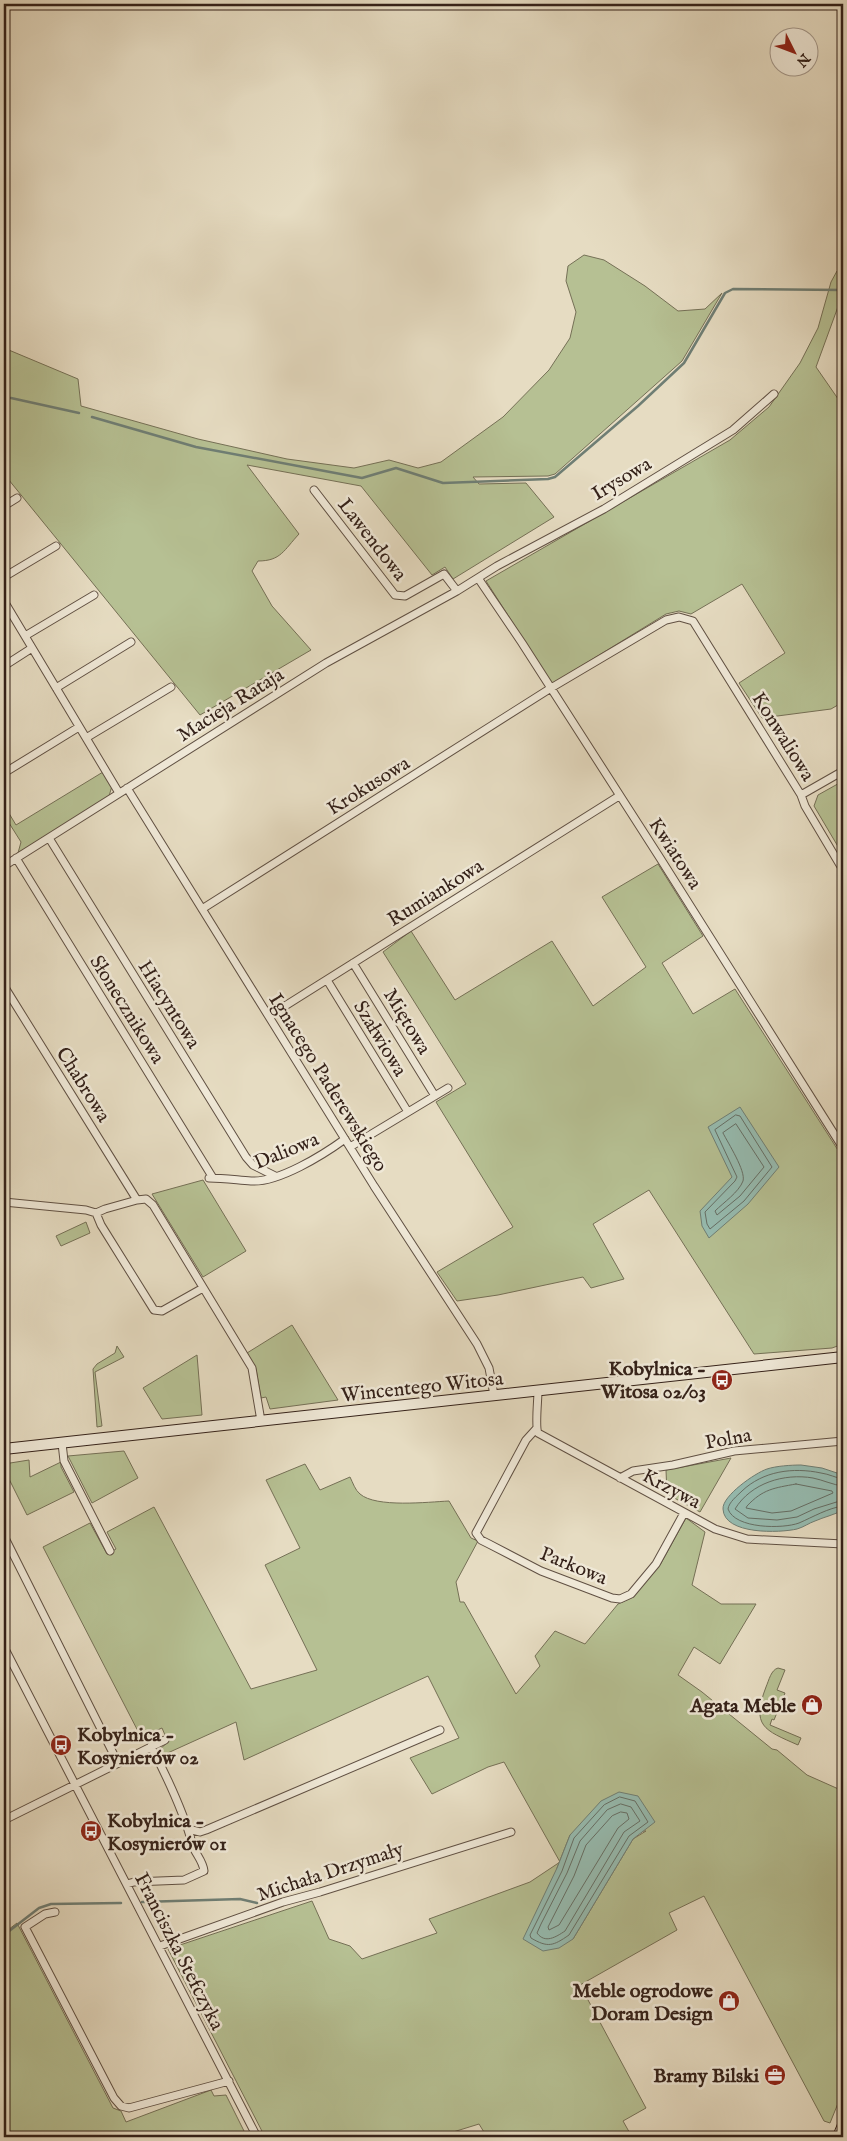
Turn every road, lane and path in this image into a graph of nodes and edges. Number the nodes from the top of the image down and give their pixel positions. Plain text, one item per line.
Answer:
1 (774, 394) dead end
2 (314, 490) dead end
3 (17, 498) dead end
4 (4, 506) edge
5 (56, 546) dead end
6 (4, 577) edge
7 (478, 578) junction
8 (457, 591) junction
9 (94, 595) dead end
10 (4, 601) edge
11 (693, 621) joint
12 (25, 636) junction
13 (131, 642) dead end
14 (32, 648) junction
15 (4, 666) edge
16 (171, 687) dead end
17 (56, 688) junction
18 (551, 688) junction
19 (80, 727) junction
20 (86, 738) junction
21 (843, 772) edge
22 (4, 773) edge
23 (127, 788) junction
24 (119, 793) junction
25 (801, 795) junction
26 (619, 796) junction
27 (49, 838) junction
28 (16, 858) junction
29 (4, 866) edge
30 (843, 870) edge
31 (202, 909) junction
32 (354, 964) junction
33 (328, 980) junction
34 (4, 986) edge
35 (269, 1016) junction
36 (448, 1088) dead end
37 (435, 1096) junction
38 (408, 1112) junction
39 (345, 1139) junction
40 (350, 1147) junction
41 (843, 1148) edge
42 (274, 1176) junction
43 (210, 1178) joint
44 (137, 1200) junction
45 (4, 1202) edge
46 (96, 1214) junction
47 (203, 1288) junction
48 (843, 1357) edge
49 (538, 1391) junction
50 (494, 1396) junction
51 (261, 1421) junction
52 (536, 1429) junction
53 (843, 1441) edge
54 (62, 1443) junction
55 (4, 1449) edge
56 (620, 1478) junction
57 (684, 1513) junction
58 (4, 1536) edge
59 (843, 1544) edge
60 (110, 1551) dead end
61 (4, 1647) edge
62 (440, 1730) dead end
63 (165, 1740) dead end
64 (151, 1746) junction
65 (118, 1763) junction
66 (75, 1784) junction
67 (4, 1820) edge
68 (188, 1829) junction
69 (511, 1832) dead end
70 (127, 1884) junction
71 (55, 1912) dead end
72 (160, 1946) junction
73 (229, 2081) junction
74 (843, 2125) edge
75 (257, 2137) edge
76 (838, 2137) edge

1 - 7 street, Irysowa
2 - 8 street, Lawendowa
3 - 4 street
5 - 6 street
7 - 8 street, Macieja Rataja
7 - 18 street, Kwiatowa
8 - 23 street, Macieja Rataja
9 - 12 street
10 - 12 street
11 - 18 street, Krokusowa
11 - 25 street, Konwaliowa
12 - 14 street
13 - 17 street
14 - 15 street
14 - 17 street
16 - 20 street
17 - 19 street
18 - 26 street, Kwiatowa
18 - 31 street, Krokusowa
19 - 20 street
19 - 22 street
20 - 24 street
21 - 25 street
23 - 24 street, Macieja Rataja
23 - 31 street, Ignacego Paderewskiego
24 - 27 street, Macieja Rataja
25 - 30 street, Konwaliowa
26 - 32 street, Rumiankowa
26 - 41 street, Kwiatowa
27 - 28 street, Macieja Rataja
27 - 42 street, Hiacyntowa
28 - 29 street, Macieja Rataja
28 - 43 street, Słonecznikowa
31 - 35 street, Ignacego Paderewskiego
32 - 33 street, Rumiankowa
32 - 37 street, Miętowa
33 - 35 street, Rumiankowa
33 - 38 street, Szałwiowa
34 - 44 street, Chabrowa
35 - 39 street, Ignacego Paderewskiego
36 - 37 street
37 - 38 street
38 - 40 street
39 - 40 street, Ignacego Paderewskiego
39 - 42 street, Daliowa
40 - 50 street, Ignacego Paderewskiego
42 - 43 street, Daliowa
44 - 46 street
44 - 47 street, Chabrowa
45 - 46 street
46 - 47 street
47 - 51 street, Chabrowa
48 - 49 street, Wincentego Witosa
49 - 50 street, Wincentego Witosa
49 - 52 street
50 - 51 street, Wincentego Witosa
51 - 54 street, Wincentego Witosa
52 - 56 street, Krzywa
52 - 57 street, Parkowa
53 - 56 street, Polna
54 - 55 street, Wincentego Witosa
54 - 60 street
56 - 57 street, Krzywa
57 - 59 street, Krzywa
58 - 65 street
61 - 66 street, Franciszka Stefczyka
62 - 68 street
63 - 64 street
64 - 65 street
64 - 68 street
65 - 66 street
66 - 67 street
66 - 70 street, Franciszka Stefczyka
68 - 70 street
69 - 72 street, Michała Drzymały
70 - 72 street, Franciszka Stefczyka
71 - 73 street
72 - 73 street, Franciszka Stefczyka
73 - 75 street, Franciszka Stefczyka
74 - 76 street

